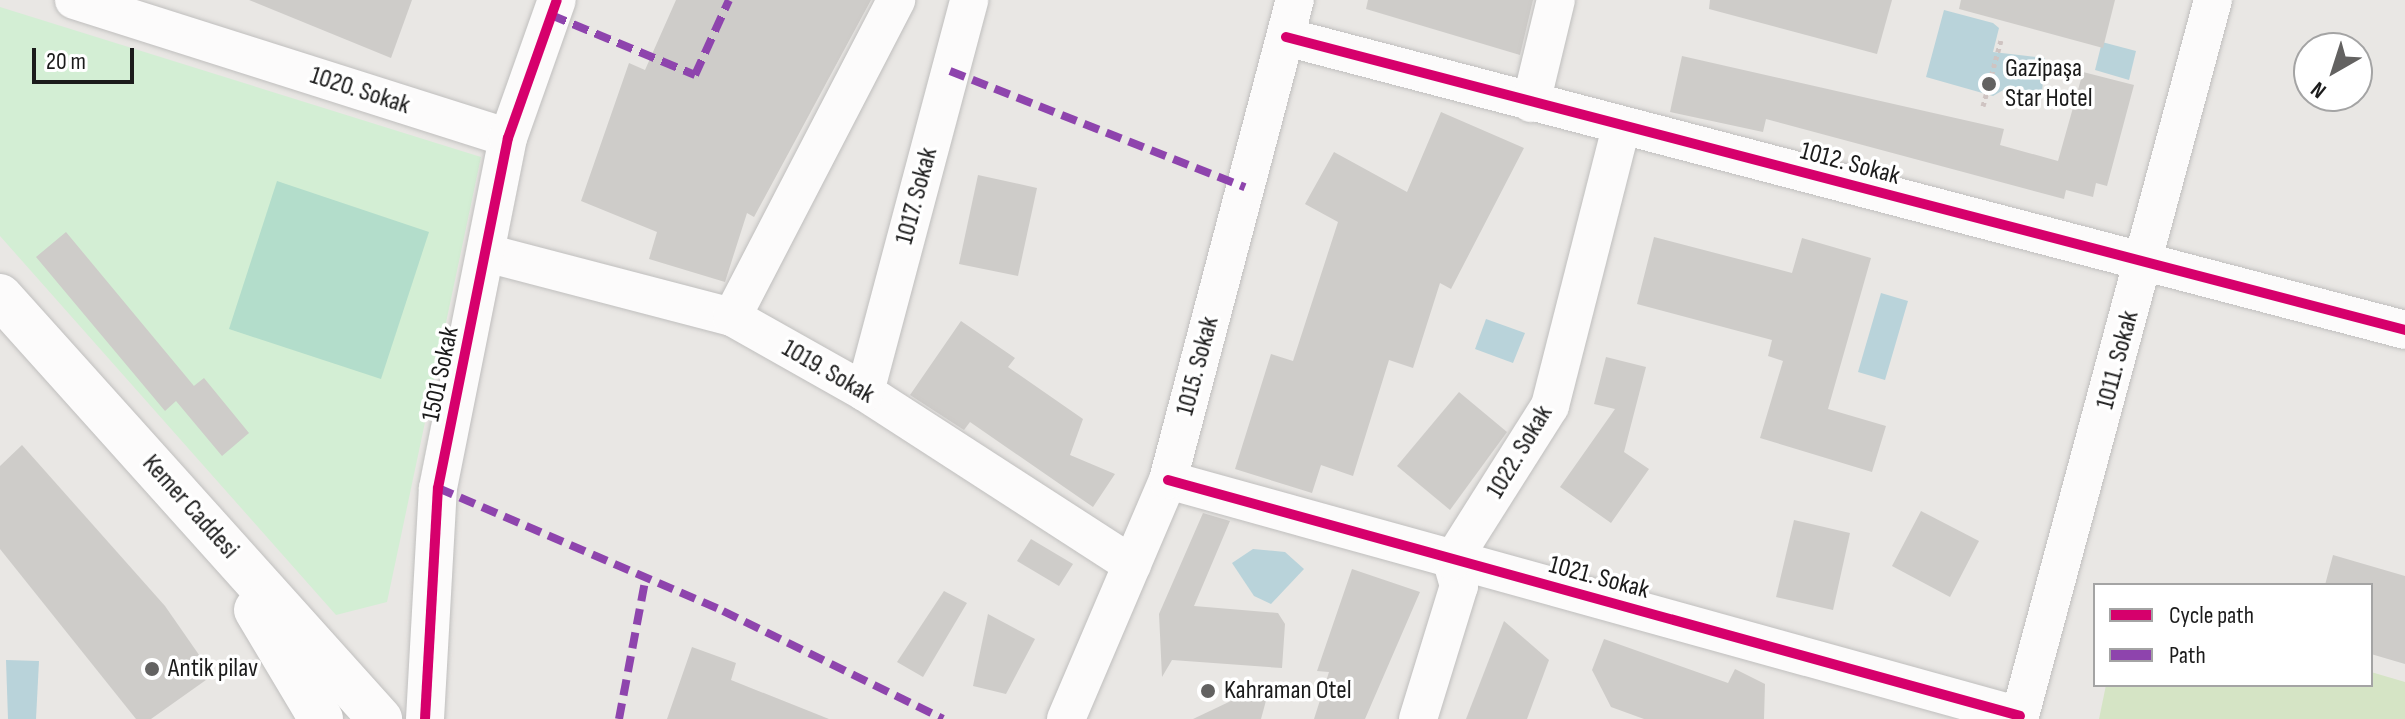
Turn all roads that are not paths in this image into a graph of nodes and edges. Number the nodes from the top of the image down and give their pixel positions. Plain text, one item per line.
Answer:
1 (74, 0) edge
2 (557, 0) edge
3 (896, 0) edge
4 (969, 0) edge
5 (1295, 0) edge
6 (1556, 0) edge
7 (2213, 0) edge
8 (1286, 37) junction
9 (1531, 103) junction
10 (1621, 127) junction
11 (508, 138) junction
12 (490, 254) junction
13 (2144, 264) junction
14 (0, 296) edge
15 (732, 317) junction
16 (2405, 330) edge
17 (865, 392) junction
18 (1168, 480) junction
19 (203, 522) junction
20 (1452, 561) junction
21 (1132, 565) junction
22 (2019, 718) edge
23 (321, 719) edge
24 (380, 719) edge
25 (425, 719) edge
26 (1066, 719) edge
27 (1418, 719) edge

1 - 11 street, 1020. Sokak
2 - 11 street, 1501 Sokak
3 - 15 street
4 - 17 street, 1017. Sokak
5 - 8 street, 1015. Sokak
6 - 9 street
7 - 13 street, 1011. Sokak
8 - 9 street, 1012. Sokak
8 - 18 street, 1015. Sokak
9 - 10 street, 1012. Sokak
10 - 13 street, 1012. Sokak
10 - 20 street, 1022. Sokak
11 - 12 street, 1501 Sokak
12 - 15 street, 1019. Sokak
12 - 25 street, 1501 Sokak
13 - 16 street, 1012. Sokak
13 - 22 street, 1011. Sokak
14 - 19 street, Kemer Caddesi
15 - 17 street, 1019. Sokak
17 - 21 street, 1019. Sokak
18 - 20 street, 1021. Sokak
18 - 21 street, 1015. Sokak
19 - 23 street
19 - 24 street, Kemer Caddesi
20 - 22 street, 1021. Sokak
20 - 27 street
21 - 26 street, 1015. Sokak

